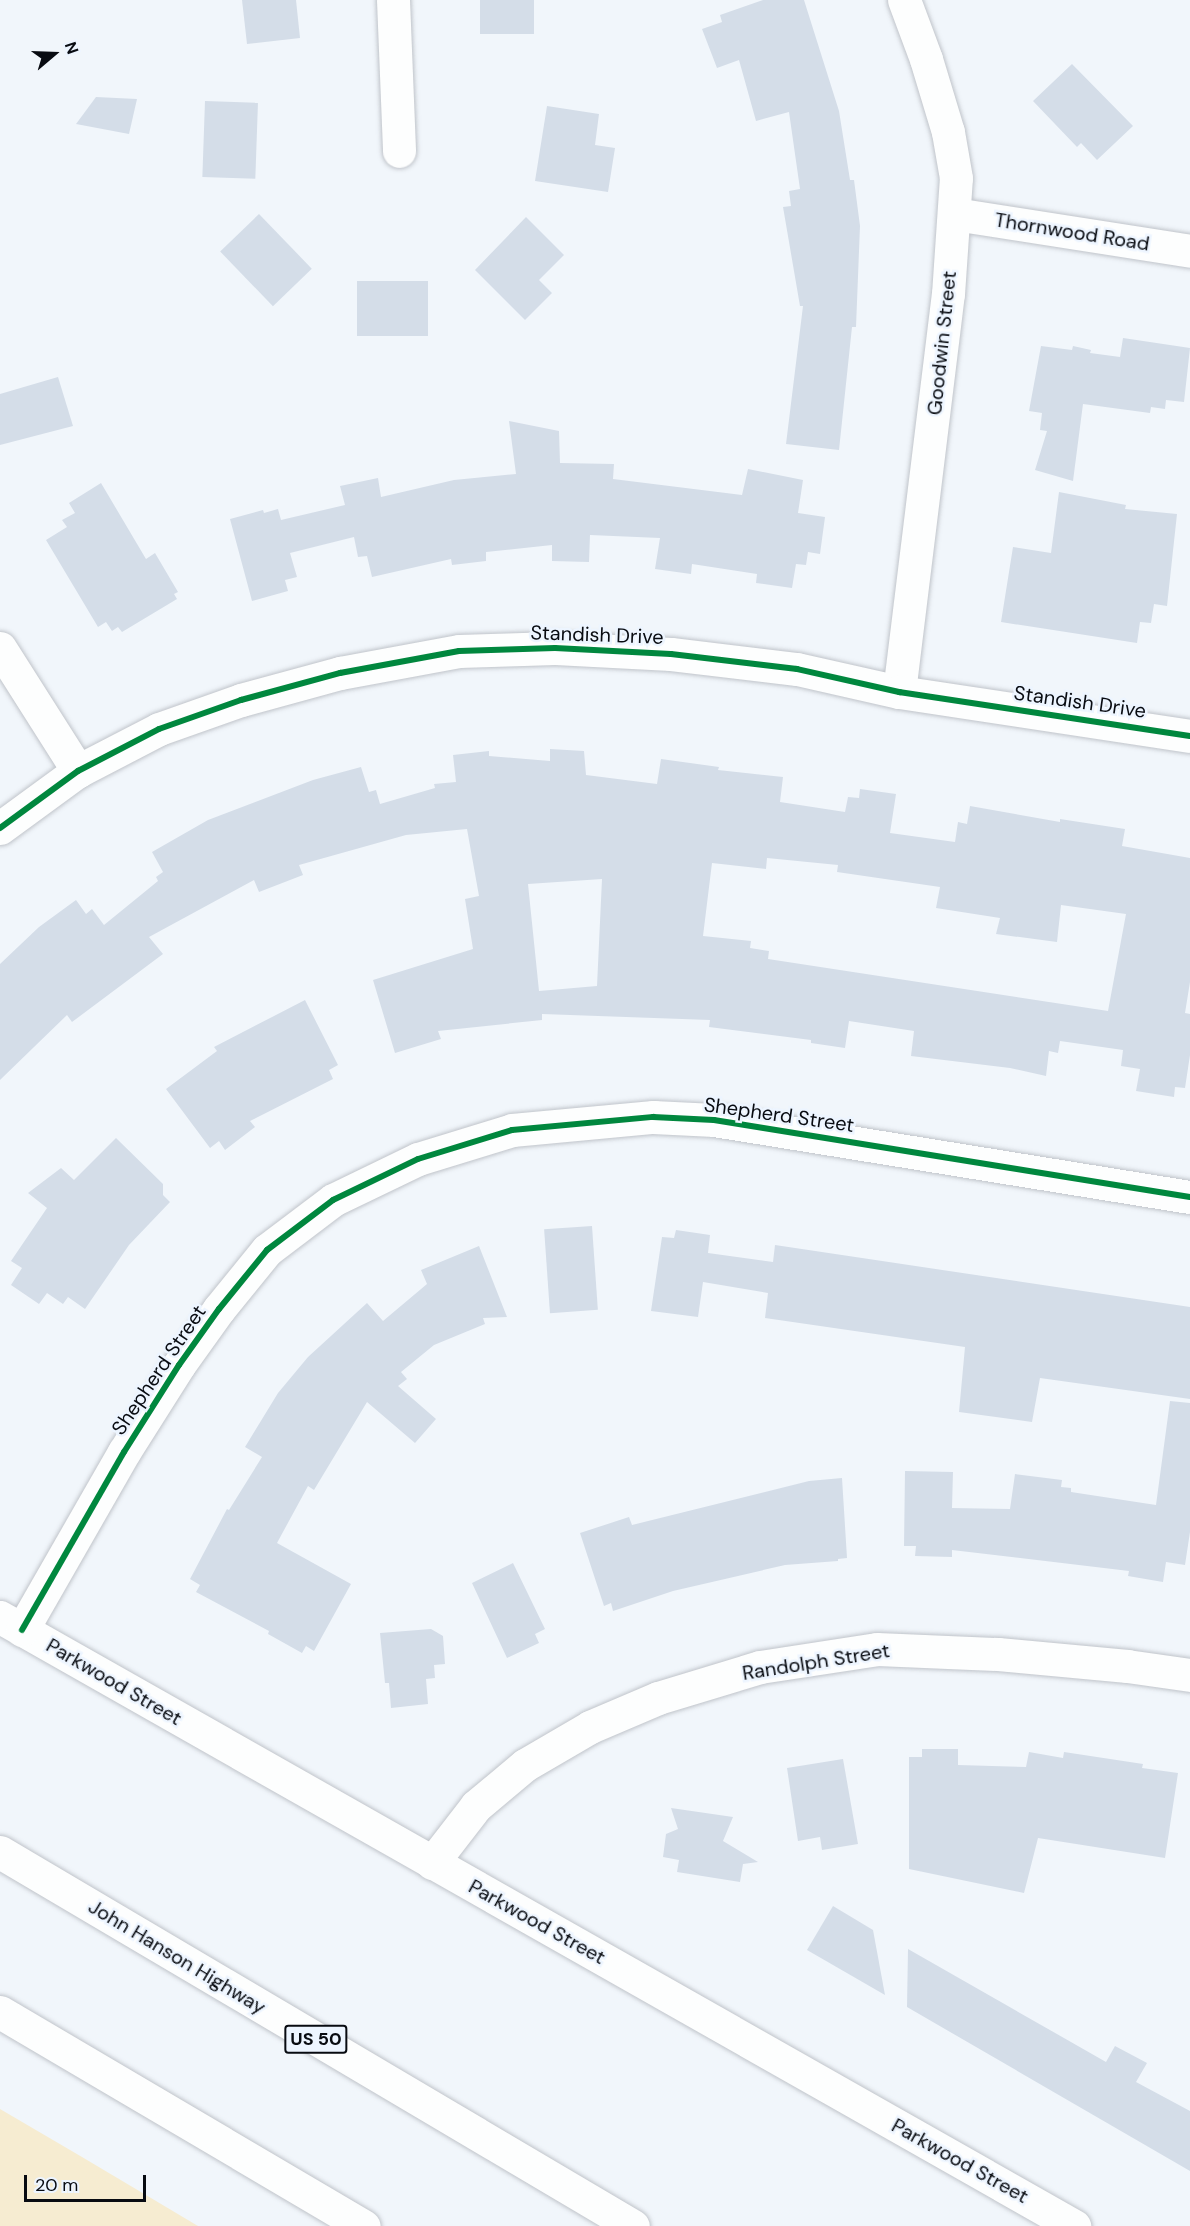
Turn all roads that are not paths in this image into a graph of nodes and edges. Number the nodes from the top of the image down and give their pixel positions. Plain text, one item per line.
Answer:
1 (393, 0) edge
2 (904, 0) edge
3 (399, 151) dead end
4 (955, 214) junction
5 (1190, 251) edge
6 (0, 648) edge
7 (899, 692) junction
8 (1190, 735) edge
9 (78, 771) junction
10 (0, 828) edge
11 (1190, 1197) edge
12 (11, 1623) edge
13 (1190, 1676) edge
14 (0, 1852) edge
15 (432, 1863) junction
16 (0, 2012) edge
17 (364, 2226) edge
18 (633, 2226) edge
19 (1074, 2226) edge

1 - 3 main road
2 - 4 main road, Goodwin Street
4 - 5 main road, Thornwood Road
4 - 7 main road, Goodwin Street
6 - 9 main road
7 - 8 main road, Standish Drive
7 - 9 main road, Standish Drive
9 - 10 main road, Standish Drive
11 - 12 main road, Shepherd Street
12 - 15 main road, Parkwood Street
13 - 15 main road, Randolph Street
14 - 18 main road, John Hanson Highway / US 50
15 - 19 main road, Parkwood Street
16 - 17 main road

